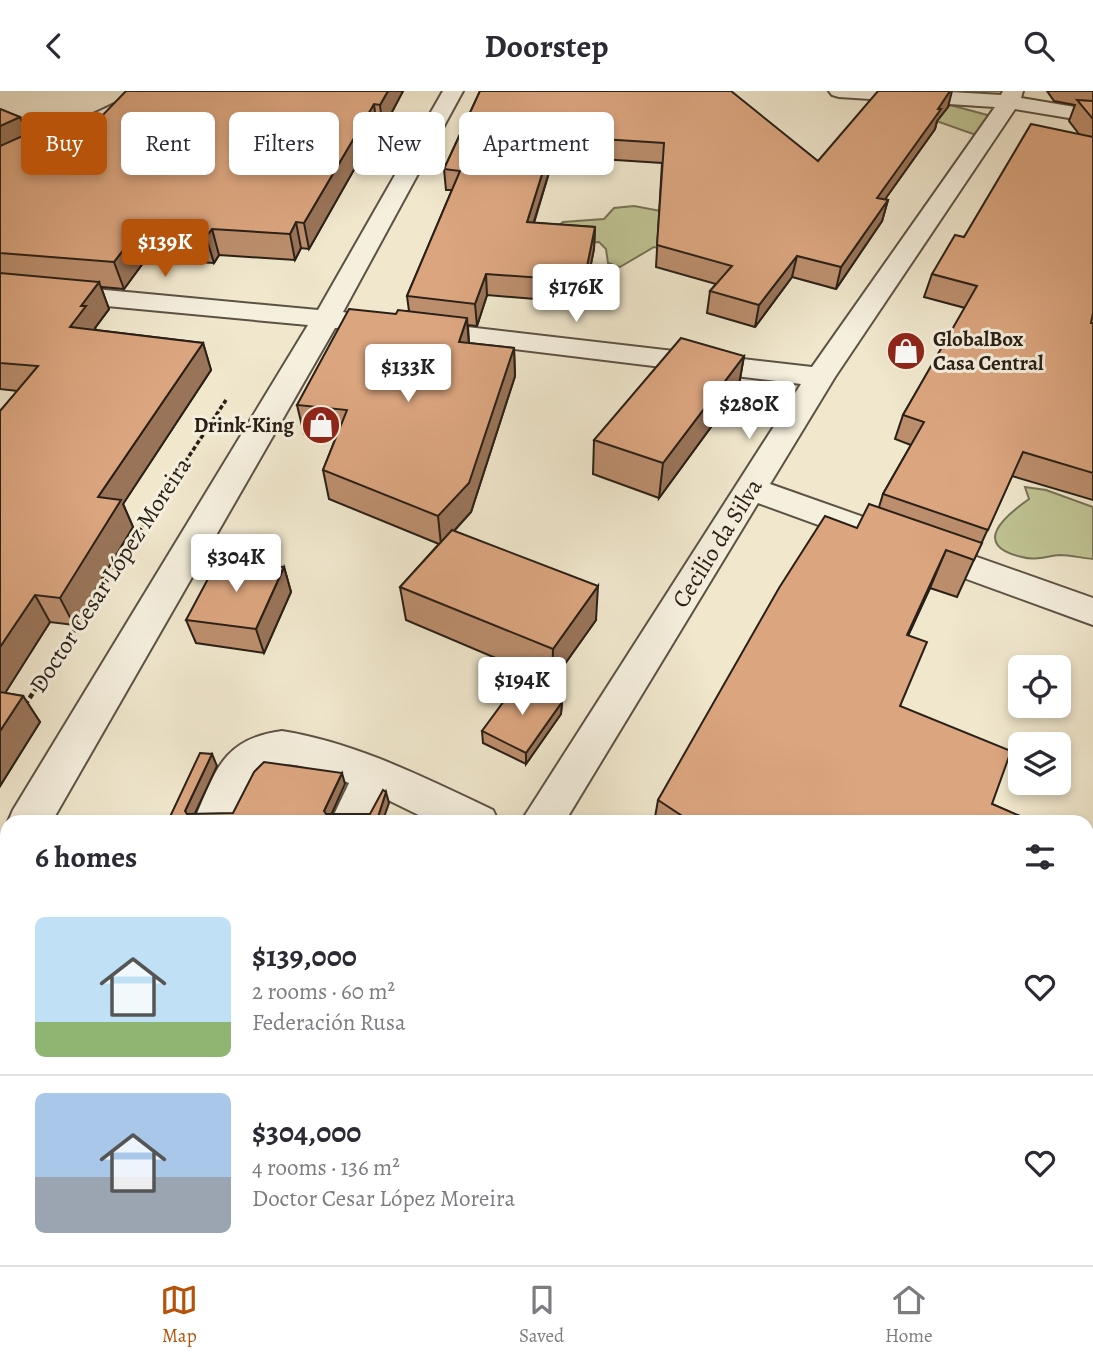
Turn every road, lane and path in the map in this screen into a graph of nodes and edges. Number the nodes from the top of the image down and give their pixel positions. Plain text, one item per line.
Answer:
1 (158, 91) edge
2 (453, 91) edge
3 (839, 91) edge
4 (1011, 96) edge
5 (1093, 116) edge
6 (0, 167) edge
7 (0, 288) edge
8 (326, 319) junction
9 (820, 377) junction
10 (227, 399) dead end
11 (751, 489) junction
12 (1093, 612) edge
13 (23, 708) edge
14 (374, 774) junction
15 (33, 815) edge
16 (218, 815) edge
17 (355, 815) edge
18 (461, 815) edge
19 (546, 815) edge

1 - 6 street
2 - 8 street, Doctor Cesar López Moreira
3 - 4 street
4 - 5 street
4 - 9 street, Cecilio da Silva
7 - 8 street
8 - 9 street
8 - 15 street, Doctor Cesar López Moreira
9 - 11 street, Cecilio da Silva
10 - 13 path, Doctor Cesar López Moreira
11 - 12 street
11 - 19 street, Cecilio da Silva
14 - 16 street
14 - 17 street
14 - 18 street

